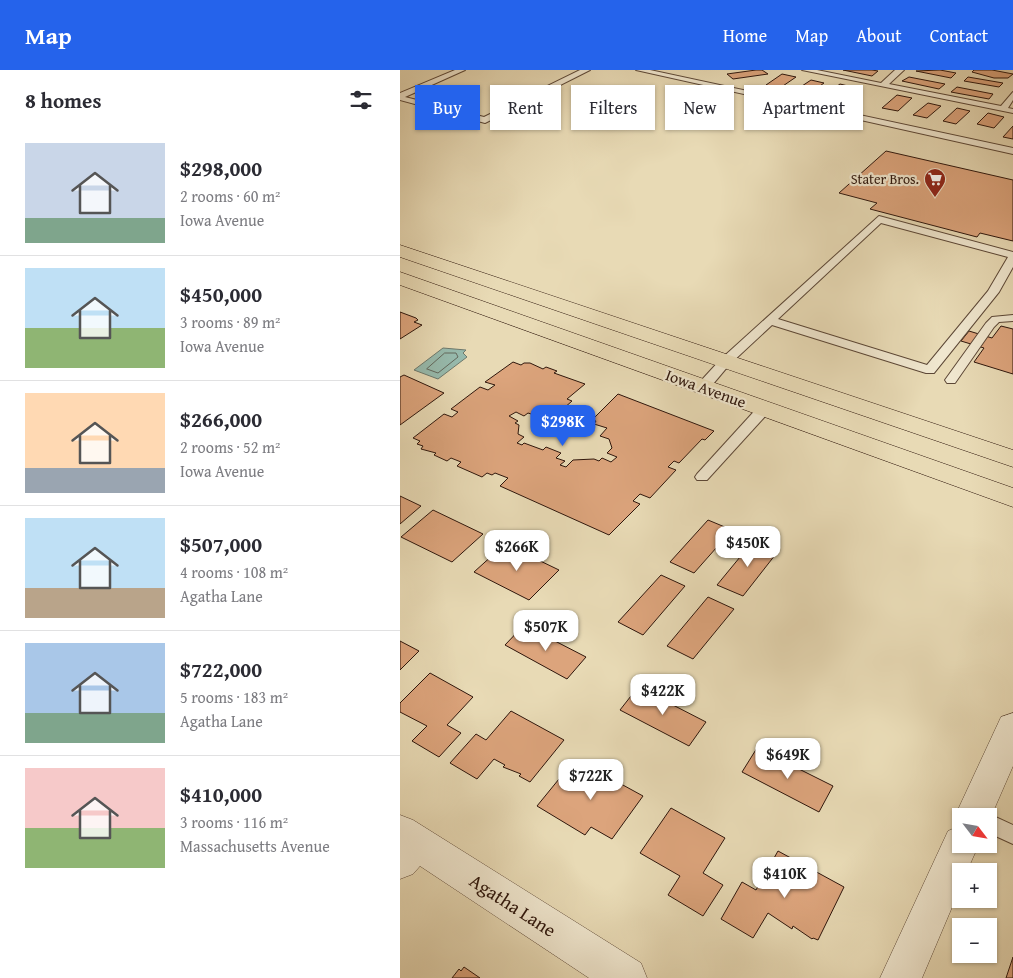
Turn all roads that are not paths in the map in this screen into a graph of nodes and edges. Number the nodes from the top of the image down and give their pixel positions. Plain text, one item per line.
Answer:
1 (460, 70) edge
2 (586, 70) edge
3 (640, 70) edge
4 (806, 70) edge
5 (900, 70) edge
6 (884, 84) junction
7 (1013, 94) edge
8 (400, 97) edge
9 (1004, 109) junction
10 (1013, 111) edge
11 (1013, 151) edge
12 (400, 252) edge
13 (1013, 256) edge
14 (400, 278) edge
15 (1013, 318) edge
16 (772, 320) junction
17 (725, 362) junction
18 (950, 380) dead end
19 (703, 387) junction
20 (764, 409) junction
21 (1013, 459) edge
22 (702, 477) dead end
23 (1013, 498) edge
24 (1013, 726) edge
25 (977, 808) edge
26 (998, 828) edge
27 (1013, 836) edge
28 (405, 845) edge
29 (957, 853) edge
30 (626, 978) edge
31 (901, 978) edge

1 - 8 lane
2 - 8 lane
3 - 11 lane
4 - 6 lane
5 - 6 lane
6 - 9 lane
7 - 9 lane
9 - 10 lane
12 - 17 main road, Iowa Avenue
13 - 16 lane
13 - 16 lane
14 - 19 main road, Iowa Avenue
15 - 18 lane
16 - 17 lane
17 - 19 lane
17 - 21 main road, Iowa Avenue
19 - 20 main road, Iowa Avenue
20 - 22 lane
20 - 23 main road, Iowa Avenue
24 - 25 street
26 - 27 lane
28 - 30 street, Agatha Lane
29 - 31 street

